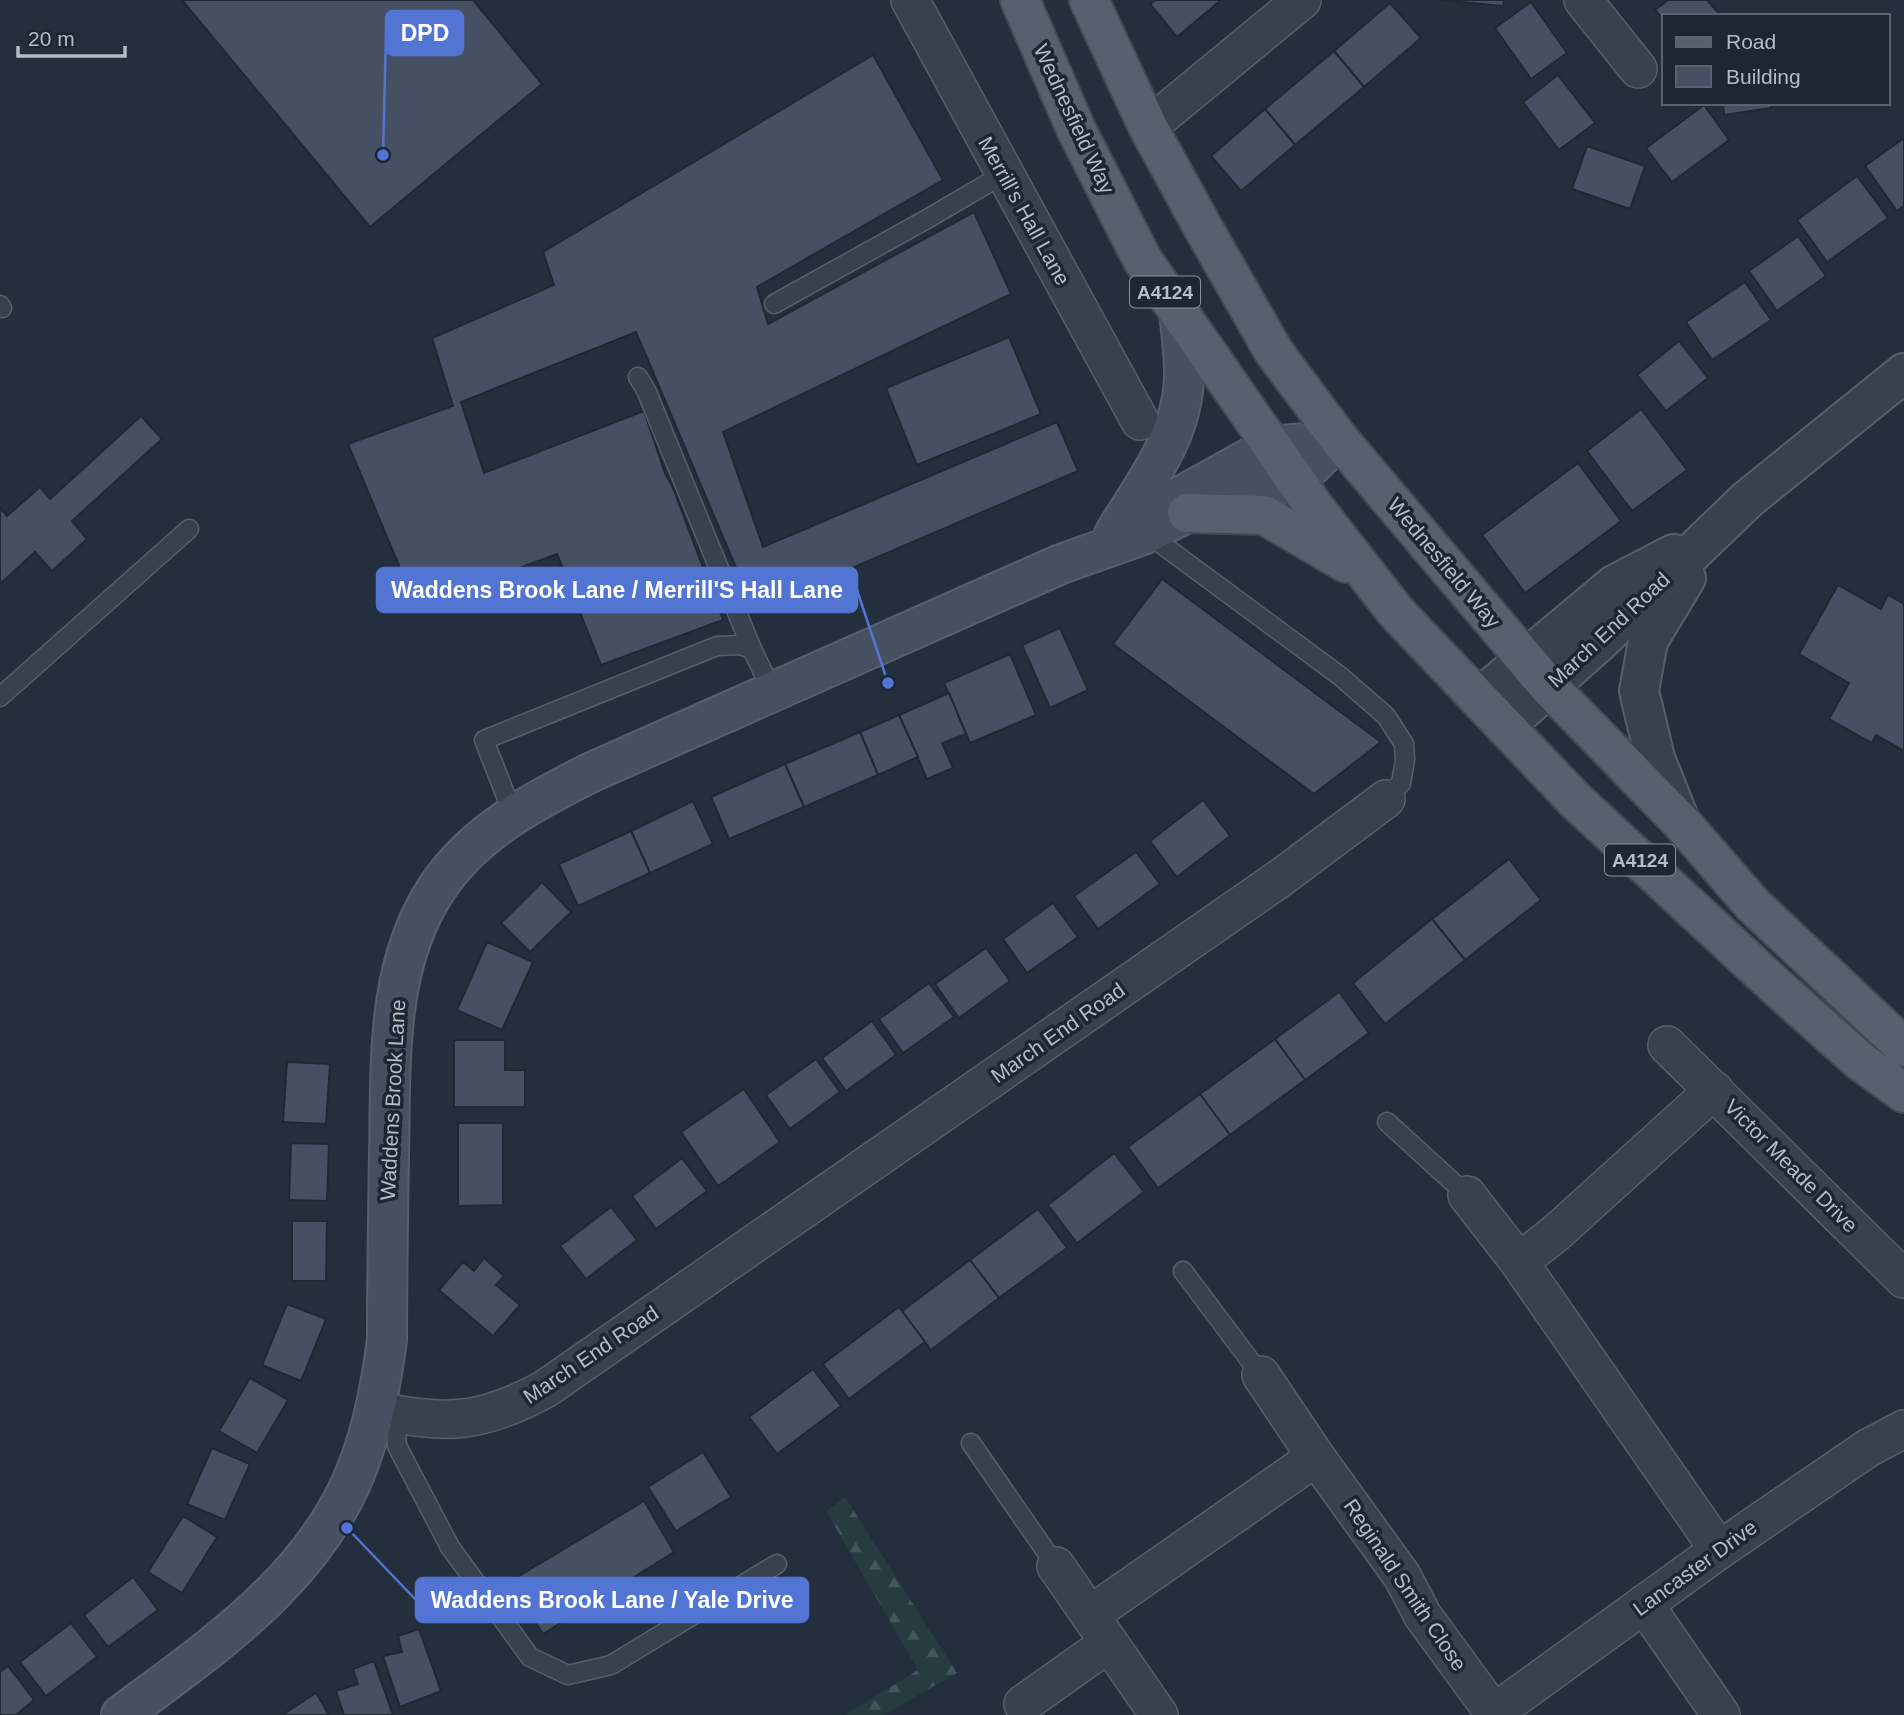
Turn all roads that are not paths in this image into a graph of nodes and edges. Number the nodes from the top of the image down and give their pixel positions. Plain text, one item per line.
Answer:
1 (910, 0) edge
2 (1020, 0) edge
3 (1090, 0) edge
4 (1302, 0) edge
5 (1583, 0) edge
6 (1638, 69) dead end
7 (1147, 127) junction
8 (1004, 174) junction
9 (774, 304) dead end
10 (1179, 312) junction
11 (1904, 373) edge
12 (638, 377) dead end
13 (1140, 421) dead end
14 (1339, 439) junction
15 (1271, 446) junction
16 (1296, 481) junction
17 (1187, 513) junction
18 (189, 529) dead end
19 (1713, 534) junction
20 (1128, 535) junction
21 (1366, 575) junction
22 (752, 649) junction
23 (1524, 657) junction
24 (1548, 686) junction
25 (773, 693) junction
26 (0, 697) edge
27 (1479, 698) junction
28 (1505, 726) junction
29 (1363, 803) joint
30 (513, 814) junction
31 (1681, 822) junction
32 (1667, 1045) dead end
33 (1904, 1047) edge
34 (1714, 1090) junction
35 (1904, 1093) edge
36 (1387, 1122) dead end
37 (1467, 1195) joint
38 (1519, 1262) junction
39 (1183, 1271) dead end
40 (1904, 1279) edge
41 (1261, 1375) joint
42 (385, 1412) junction
43 (1904, 1429) edge
44 (971, 1443) dead end
45 (1316, 1457) junction
46 (1719, 1550) junction
47 (778, 1564) dead end
48 (1056, 1566) joint
49 (1644, 1604) junction
50 (1099, 1629) junction
51 (1018, 1710) edge
52 (1492, 1714) edge
53 (121, 1715) edge
54 (1159, 1715) edge
55 (1721, 1715) edge

1 - 8 street, Merrill's Hall Lane
2 - 10 main road, Wednesfield Way / A4124
3 - 7 main road, Wednesfield Way / A4124
4 - 7 street
5 - 6 street
7 - 14 main road, Wednesfield Way / A4124
8 - 9 lane
8 - 13 street, Merrill's Hall Lane
10 - 15 main road, Wednesfield Way / A4124
10 - 20 main road
11 - 19 street, March End Road
12 - 22 lane
14 - 15 main road
14 - 16 main road
14 - 23 main road, Wednesfield Way / A4124
15 - 16 main road, A4124
15 - 20 main road
16 - 17 main road
16 - 21 main road, A4124
17 - 20 main road
17 - 21 main road
18 - 26 lane
19 - 23 street
19 - 24 street, March End Road
19 - 31 street, March End Road
20 - 25 main road, Waddens Brook Lane
20 - 29 lane, March End Road
21 - 27 main road, A4124
22 - 25 lane
22 - 30 lane
23 - 24 main road, Wednesfield Way / A4124
23 - 27 street
24 - 28 street, March End Road
24 - 31 main road, Wednesfield Way / A4124
25 - 30 main road, Waddens Brook Lane
27 - 28 main road, A4124
28 - 35 main road, A4124
29 - 42 street, March End Road
30 - 42 main road, Waddens Brook Lane
31 - 33 main road, Wednesfield Way / A4124
32 - 34 street
34 - 38 street, Victor Meade Drive
34 - 40 street, Victor Meade Drive
36 - 37 lane
37 - 38 street
38 - 46 street
39 - 41 lane
41 - 45 street, Reginald Smith Close
42 - 47 lane
42 - 53 main road, Waddens Brook Lane
43 - 46 street, Lancaster Drive
44 - 48 lane
45 - 50 street
45 - 52 street, Reginald Smith Close
46 - 49 street, Lancaster Drive
48 - 50 street
49 - 52 street, Lancaster Drive
49 - 55 street
50 - 51 street
50 - 54 street

